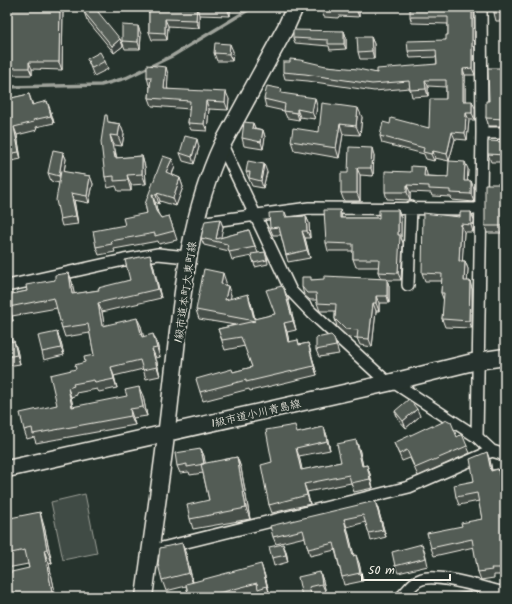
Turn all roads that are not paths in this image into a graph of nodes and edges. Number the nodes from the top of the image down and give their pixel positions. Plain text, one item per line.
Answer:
1 (295, 7) edge
2 (481, 7) edge
3 (482, 133) junction
4 (505, 133) edge
5 (222, 145) junction
6 (411, 207) junction
7 (480, 209) junction
8 (255, 214) junction
9 (196, 223) junction
10 (187, 257) junction
11 (7, 286) edge
12 (408, 286) dead end
13 (505, 357) edge
14 (477, 361) junction
15 (391, 382) junction
16 (167, 434) junction
17 (477, 437) junction
18 (492, 451) junction
19 (505, 457) edge
20 (7, 469) edge
21 (150, 551) junction
22 (505, 593) edge
23 (144, 597) edge
24 (401, 597) edge

1 - 5 street, 1級市道本町大東町線
2 - 3 street
3 - 4 street
3 - 7 street
5 - 8 street
5 - 9 street, 1級市道本町大東町線
6 - 7 street
6 - 8 street
6 - 12 street
7 - 14 street
8 - 9 street
8 - 15 street
9 - 10 street, 1級市道本町大東町線
10 - 11 street
10 - 16 street, 1級市道本町大東町線
13 - 14 street, 1級市道小川青島線
14 - 15 street, 1級市道小川青島線
14 - 17 street
15 - 16 street, 1級市道小川青島線
15 - 17 street
16 - 20 street, 1級市道小川青島線
16 - 21 street, 1級市道本町大東町線
17 - 18 street
18 - 19 street
18 - 21 street
21 - 23 street, 1級市道本町大東町線
22 - 24 street

